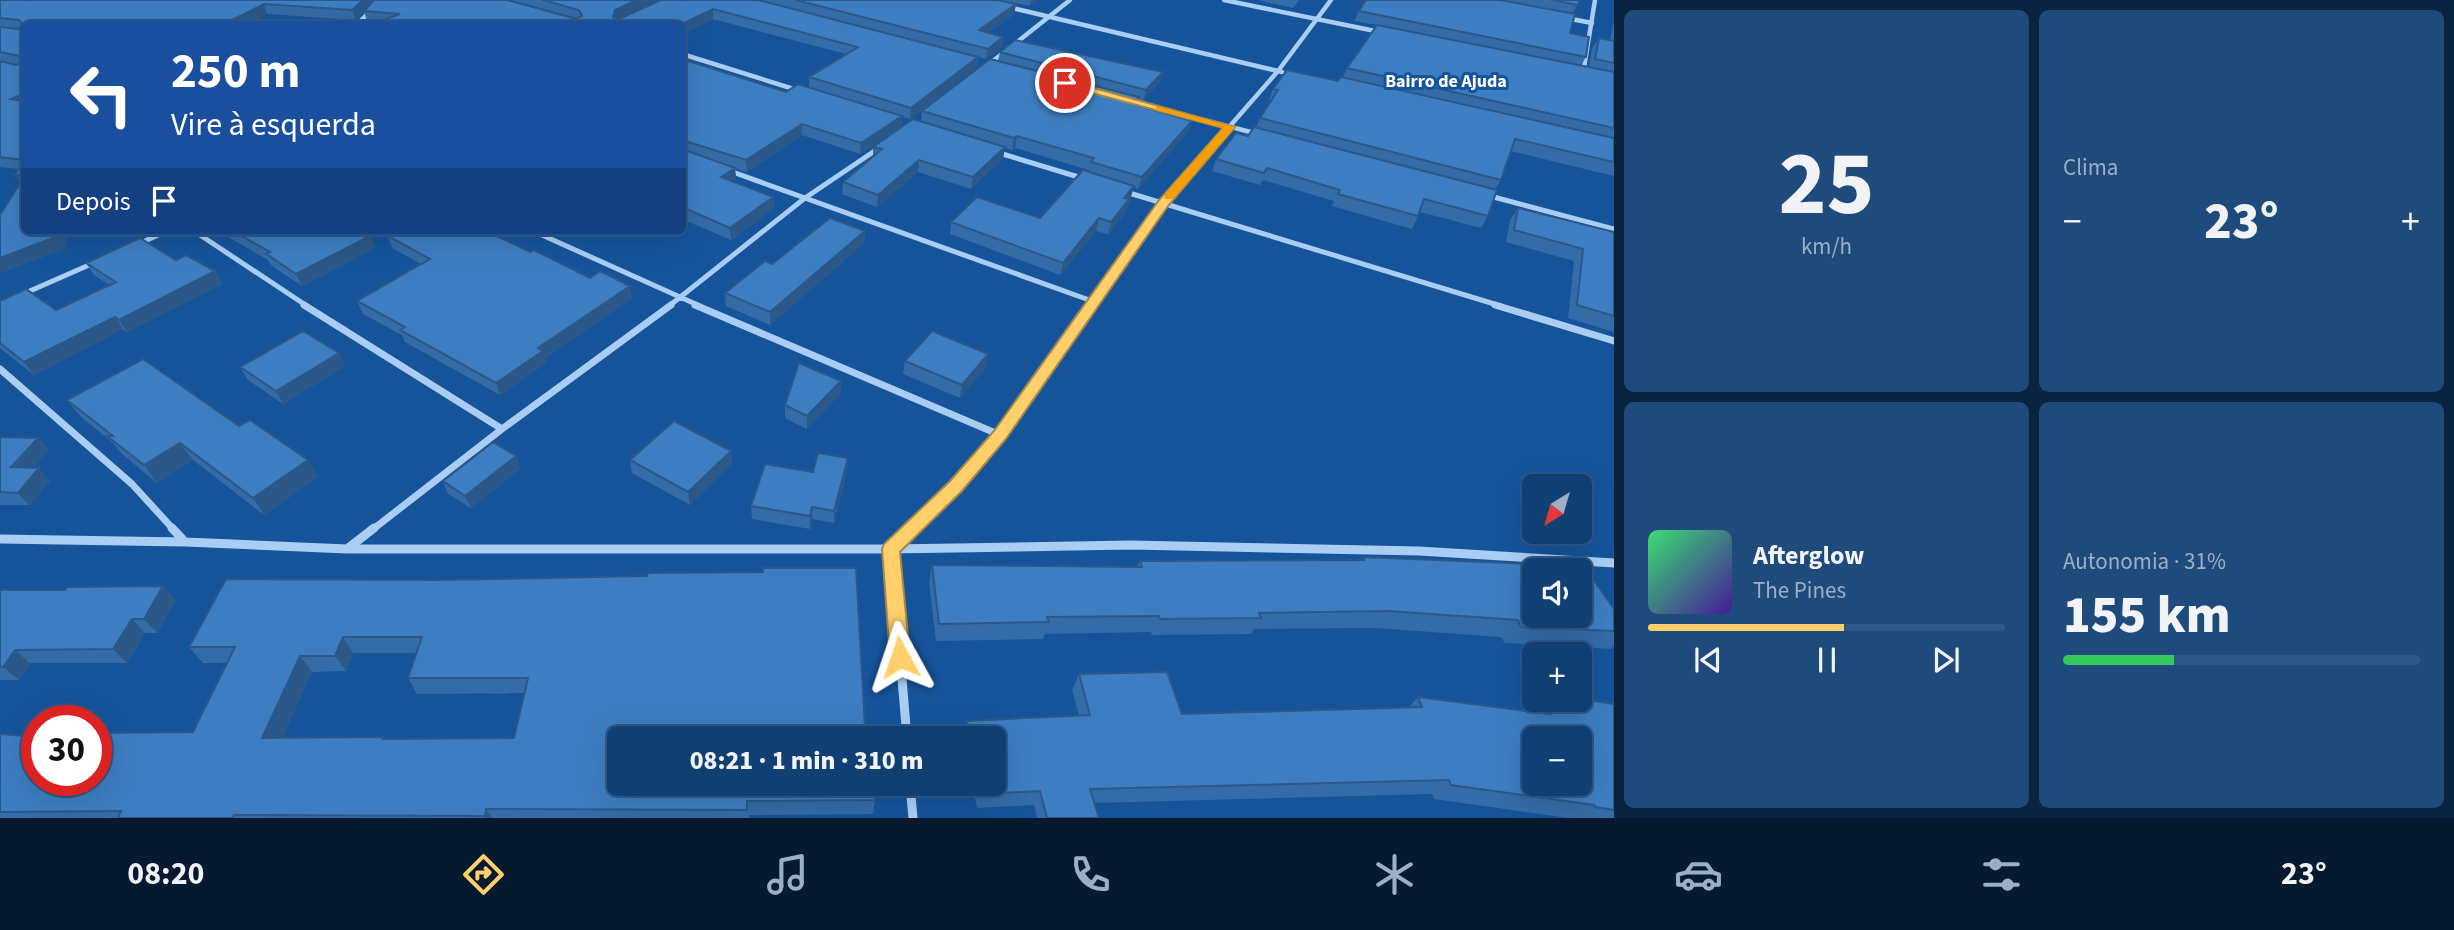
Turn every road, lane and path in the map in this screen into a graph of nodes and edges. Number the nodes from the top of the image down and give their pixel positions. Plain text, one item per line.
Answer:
1 (380, 0) edge
2 (1070, 0) edge
3 (1224, 0) edge
4 (1331, 0) edge
5 (1595, 0) edge
6 (1001, 6) edge
7 (1049, 17) junction
8 (1564, 18) edge
9 (1317, 19) junction
10 (361, 21) edge
11 (1592, 23) junction
12 (1392, 34) edge
13 (686, 55) edge
14 (976, 60) edge
15 (989, 64) junction
16 (1002, 67) edge
17 (980, 71) edge
18 (1278, 71) junction
19 (1570, 71) edge
20 (1291, 74) edge
21 (1583, 74) junction
22 (1593, 76) edge
23 (802, 92) edge
24 (1128, 100) edge
25 (1230, 127) junction
26 (1270, 137) edge
27 (890, 140) edge
28 (991, 150) edge
29 (719, 167) edge
30 (1097, 183) edge
31 (1124, 191) edge
32 (1483, 194) edge
33 (805, 198) junction
34 (1163, 203) junction
35 (1614, 229) edge
36 (158, 235) edge
37 (200, 235) edge
38 (542, 235) edge
39 (131, 247) edge
40 (107, 257) edge
41 (680, 298) junction
42 (12, 299) edge
43 (1092, 301) junction
44 (1614, 341) edge
45 (0, 369) edge
46 (502, 429) junction
47 (1000, 435) junction
48 (0, 539) edge
49 (185, 542) junction
50 (347, 549) junction
51 (891, 549) junction
52 (1614, 563) edge
53 (905, 726) edge
54 (911, 796) edge
55 (913, 818) edge

1 - 10 street
2 - 7 street
3 - 9 street
4 - 9 street
5 - 11 street
6 - 7 street
7 - 15 street
7 - 18 street
8 - 11 street
9 - 12 street
9 - 18 street
11 - 21 street
13 - 23 street
14 - 15 street
15 - 16 street
15 - 17 street
18 - 20 street
18 - 25 street
19 - 21 street
21 - 22 street
24 - 25 street
25 - 26 street
25 - 34 street
27 - 33 street
28 - 30 street
29 - 33 street
31 - 34 street
32 - 35 street
33 - 41 street
33 - 43 street
34 - 43 street
34 - 44 street
36 - 39 street
37 - 46 street
38 - 41 street
40 - 42 street
41 - 46 street
41 - 47 street
43 - 47 street
45 - 49 street
46 - 50 street
47 - 51 street
48 - 49 street
49 - 50 street
50 - 51 street
51 - 52 street
51 - 53 street
54 - 55 street

